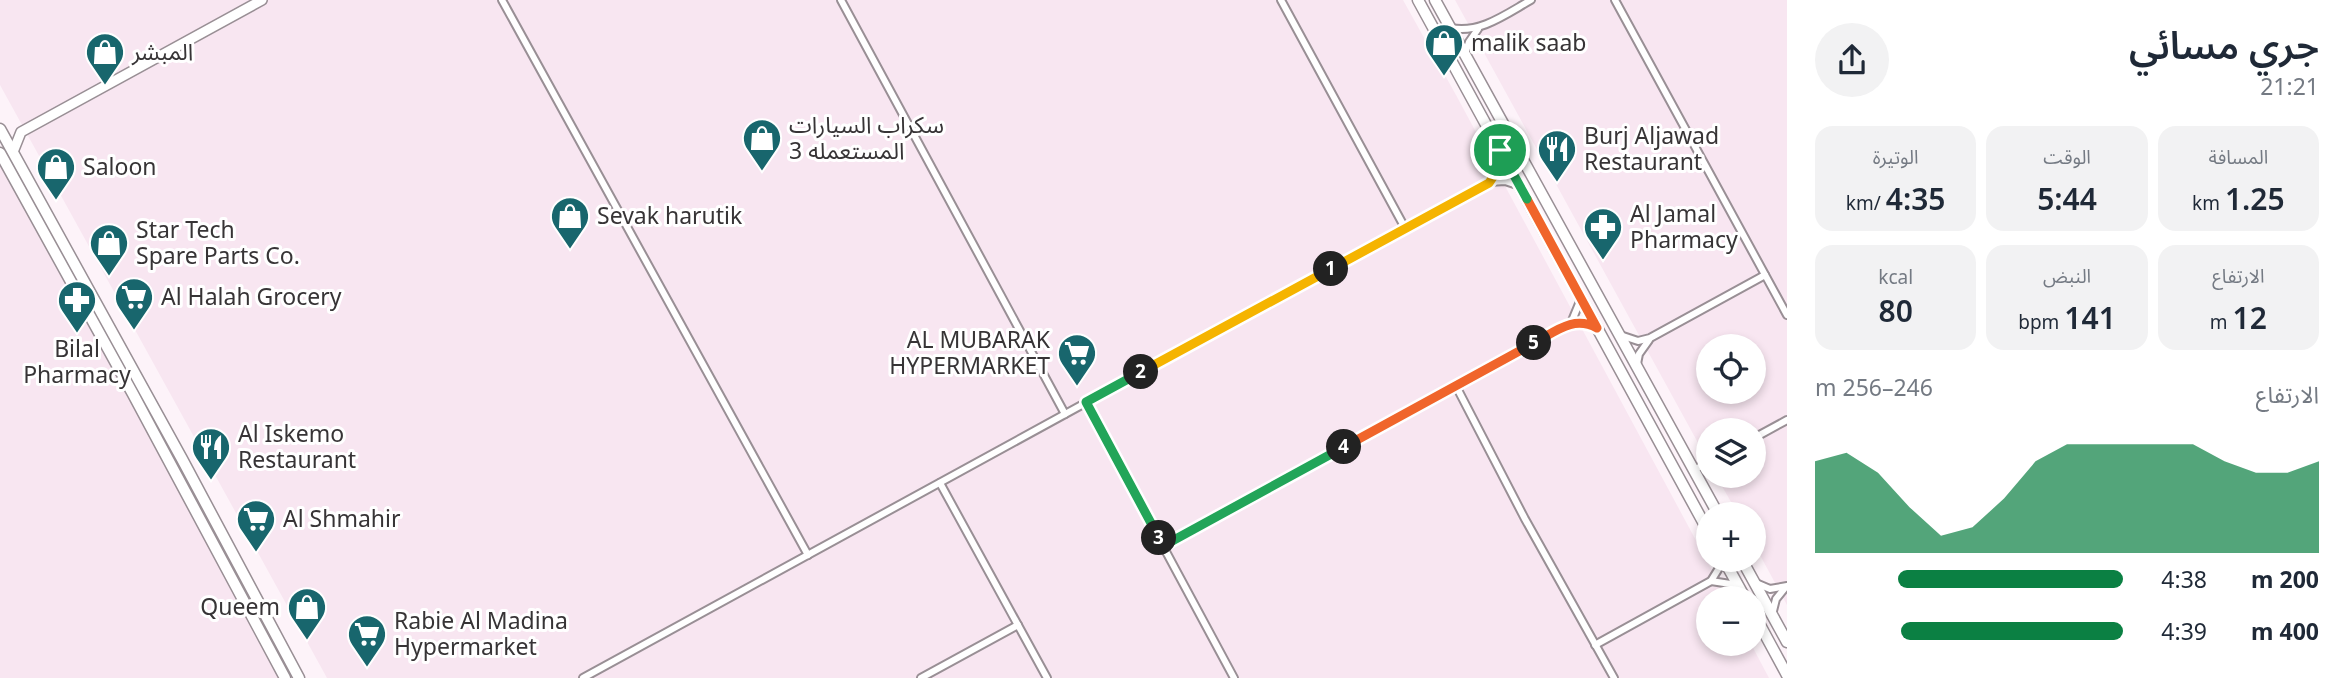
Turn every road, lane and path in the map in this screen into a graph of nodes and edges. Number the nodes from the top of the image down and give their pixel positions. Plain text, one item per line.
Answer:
1 (262, 0) edge
2 (502, 0) edge
3 (841, 0) edge
4 (1281, 0) edge
5 (1418, 0) edge
6 (1435, 0) edge
7 (1531, 0) edge
8 (1615, 0) edge
9 (1451, 28) junction
10 (1480, 28) junction
11 (1465, 54) junction
12 (0, 128) edge
13 (21, 132) junction
14 (1500, 150) junction
15 (13, 152) junction
16 (2, 159) edge
17 (1489, 183) junction
18 (1521, 187) junction
19 (1405, 228) junction
20 (1765, 275) junction
21 (1581, 299) junction
22 (1787, 315) edge
23 (1571, 323) junction
24 (1597, 328) junction
25 (1620, 335) junction
26 (1650, 338) junction
27 (1636, 366) junction
28 (1456, 386) junction
29 (1086, 402) junction
30 (1065, 414) junction
31 (1787, 419) edge
32 (1766, 431) edge
33 (1696, 469) edge
34 (1693, 470) junction
35 (940, 482) junction
36 (1710, 502) edge
37 (1696, 509) edge
38 (1163, 546) junction
39 (808, 555) junction
40 (1717, 572) edge
41 (1731, 572) edge
42 (1749, 572) edge
43 (1712, 581) junction
44 (1755, 583) junction
45 (1738, 585) joint
46 (1787, 586) edge
47 (1772, 615) junction
48 (1018, 625) junction
49 (1766, 636) edge
50 (1787, 642) edge
51 (1595, 645) junction
52 (1787, 675) edge
53 (285, 678) edge
54 (299, 678) edge
55 (583, 678) edge
56 (921, 678) edge
57 (1047, 678) edge
58 (1234, 678) edge
59 (1614, 678) edge

1 - 13 street
2 - 39 street
3 - 30 street
4 - 19 street
5 - 14 main road
6 - 9 main road
7 - 10 street
8 - 20 street
9 - 10 street
9 - 11 main road
10 - 11 street
11 - 25 main road
12 - 13 street
12 - 15 main road
13 - 15 street
14 - 17 street
14 - 18 main road
15 - 54 main road
16 - 53 main road
17 - 18 street
17 - 19 street
18 - 21 main road
19 - 29 street
20 - 22 street
20 - 26 street
21 - 23 street
21 - 24 main road
23 - 24 street
23 - 28 street
24 - 37 main road
25 - 26 street
25 - 27 main road
26 - 27 street
27 - 34 main road
28 - 38 street
28 - 51 street
29 - 30 street
29 - 38 street
30 - 35 street
31 - 32 street
33 - 34 street
34 - 36 main road
35 - 39 street
35 - 48 street
38 - 58 street
39 - 55 street
40 - 43 street
41 - 45 main road
42 - 44 main road
43 - 45 street
43 - 51 street
44 - 46 street
44 - 47 main road
46 - 47 street
47 - 50 main road
48 - 56 street
48 - 57 street
49 - 52 main road
51 - 59 street

